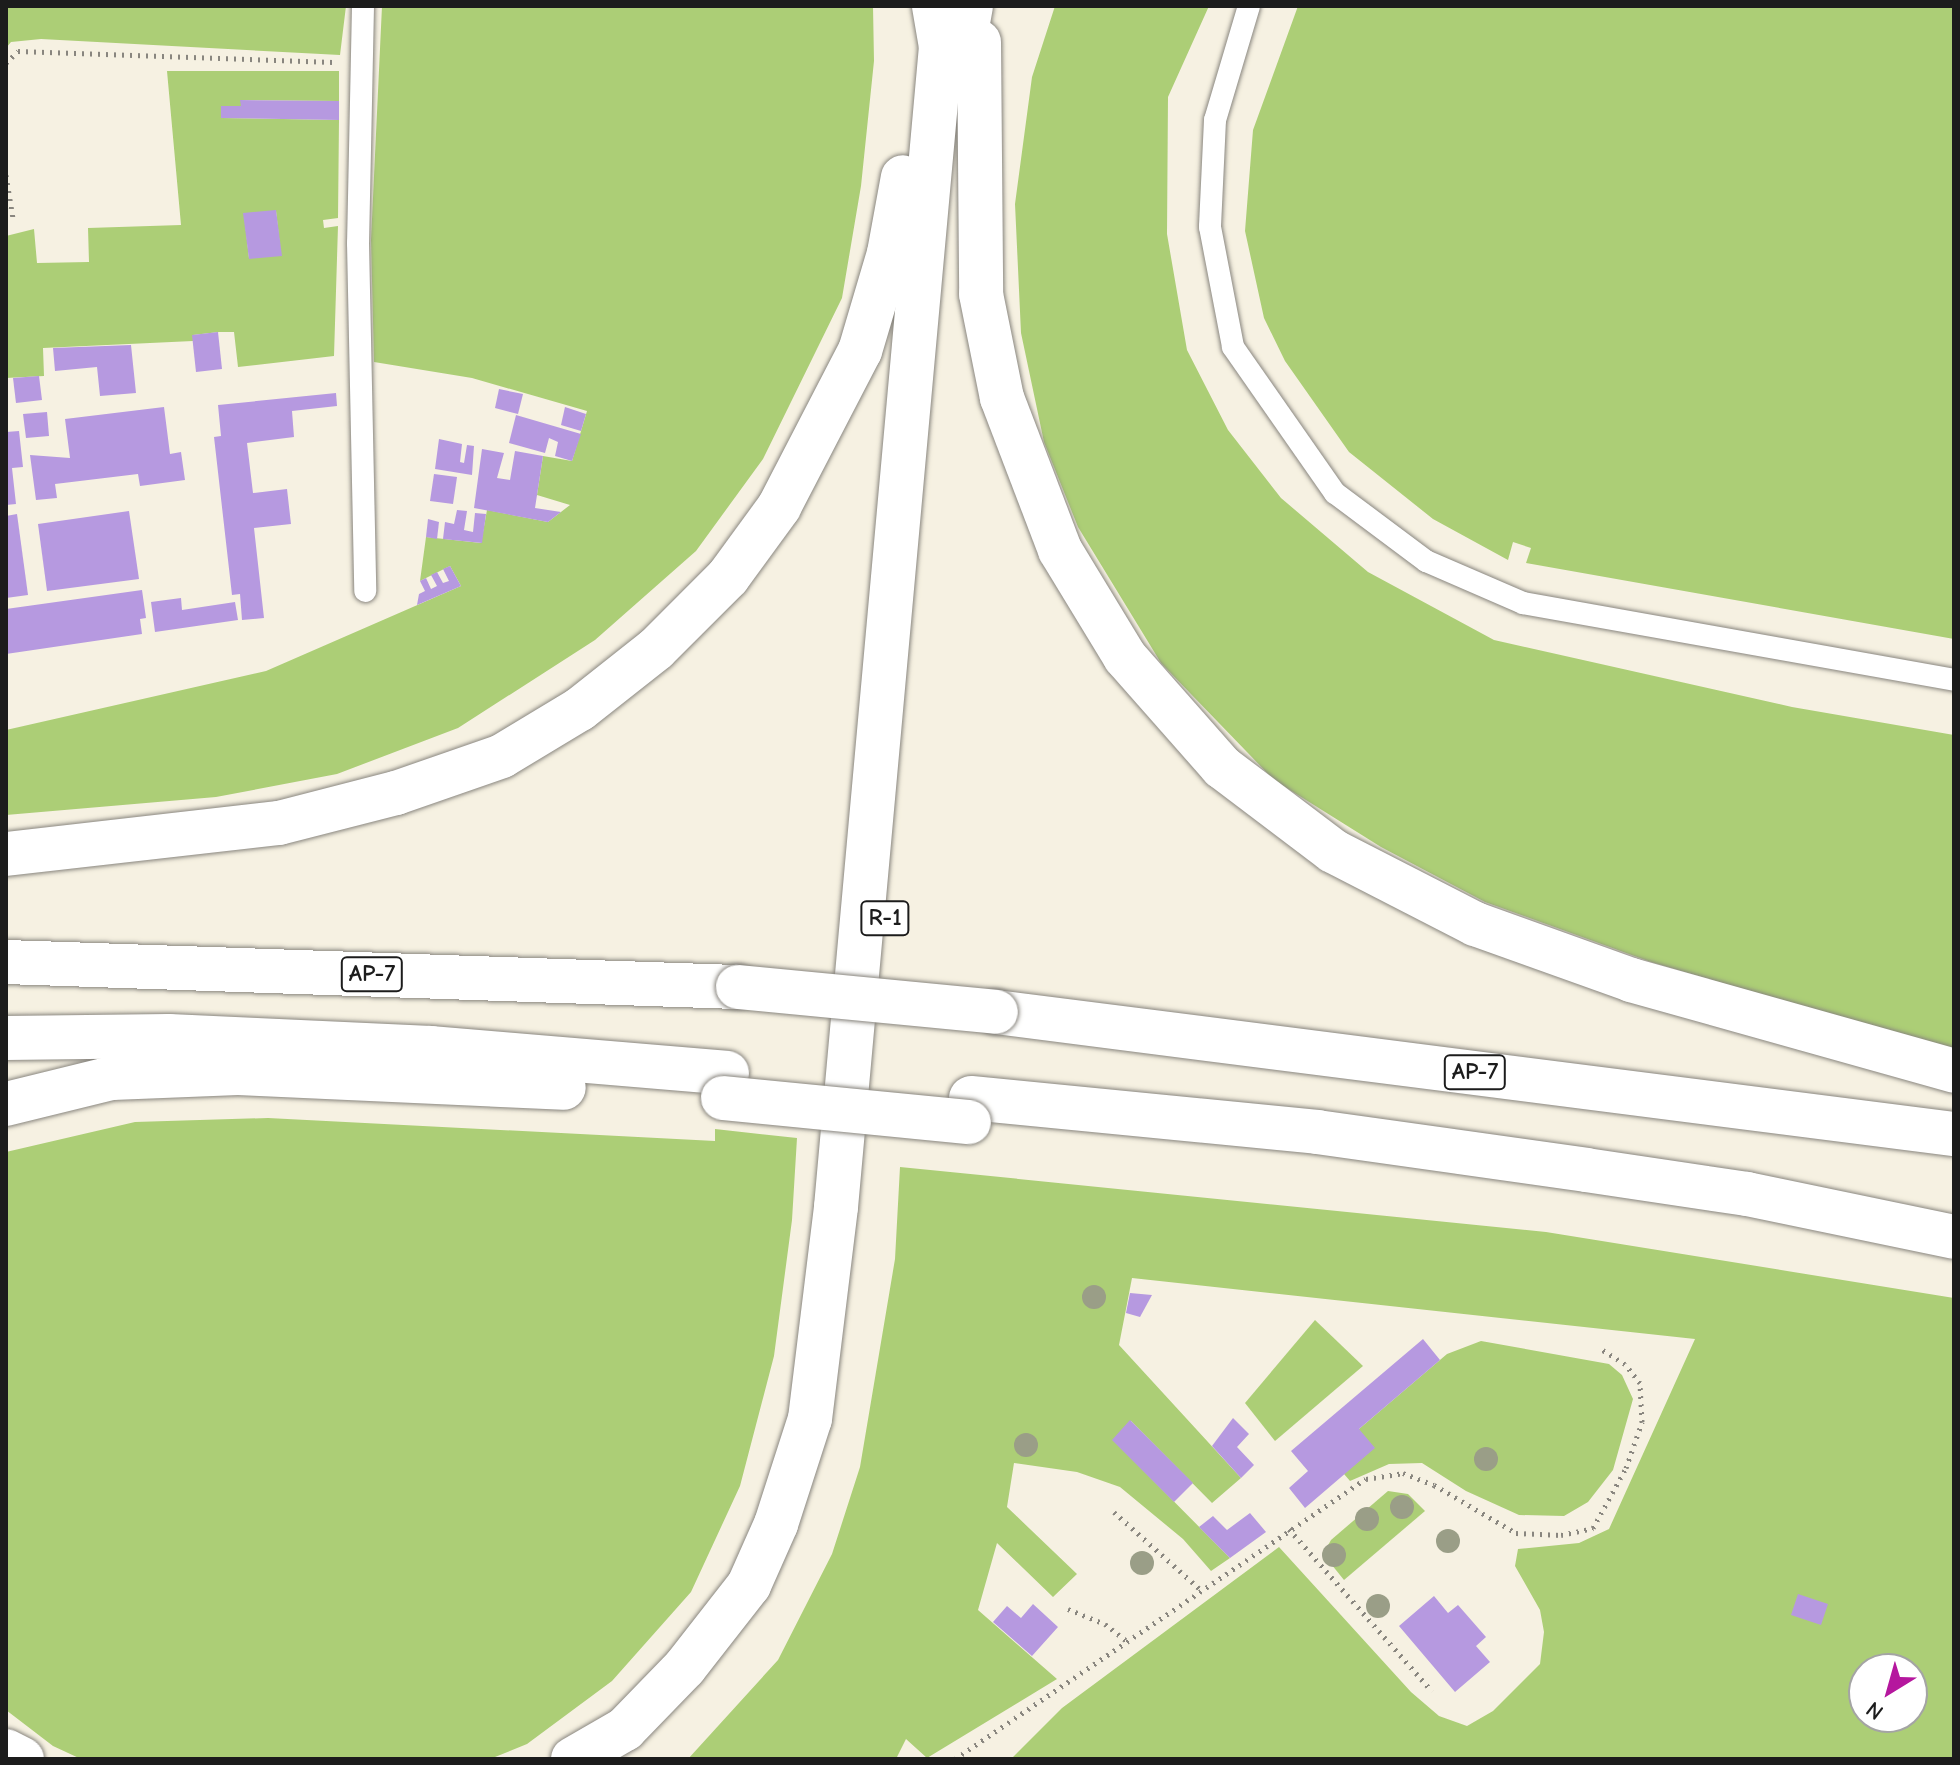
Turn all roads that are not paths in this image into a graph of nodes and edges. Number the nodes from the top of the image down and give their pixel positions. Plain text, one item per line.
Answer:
1 (363, 6) edge
2 (934, 6) edge
3 (971, 6) edge
4 (1249, 6) edge
5 (365, 591) dead end
6 (1954, 680) edge
7 (6, 854) edge
8 (6, 962) edge
9 (6, 1038) edge
10 (1954, 1071) edge
11 (725, 1086) junction
12 (6, 1104) edge
13 (1954, 1134) edge
14 (1954, 1237) edge
15 (6, 1751) edge
16 (22, 1759) edge
17 (573, 1759) edge
18 (616, 1759) edge

1 - 5 lane
2 - 7 highway
2 - 17 highway
3 - 10 highway
3 - 18 highway, R-1
4 - 6 lane
8 - 13 highway, AP-7, bridge
9 - 11 highway
11 - 12 highway
11 - 14 highway
15 - 16 highway

